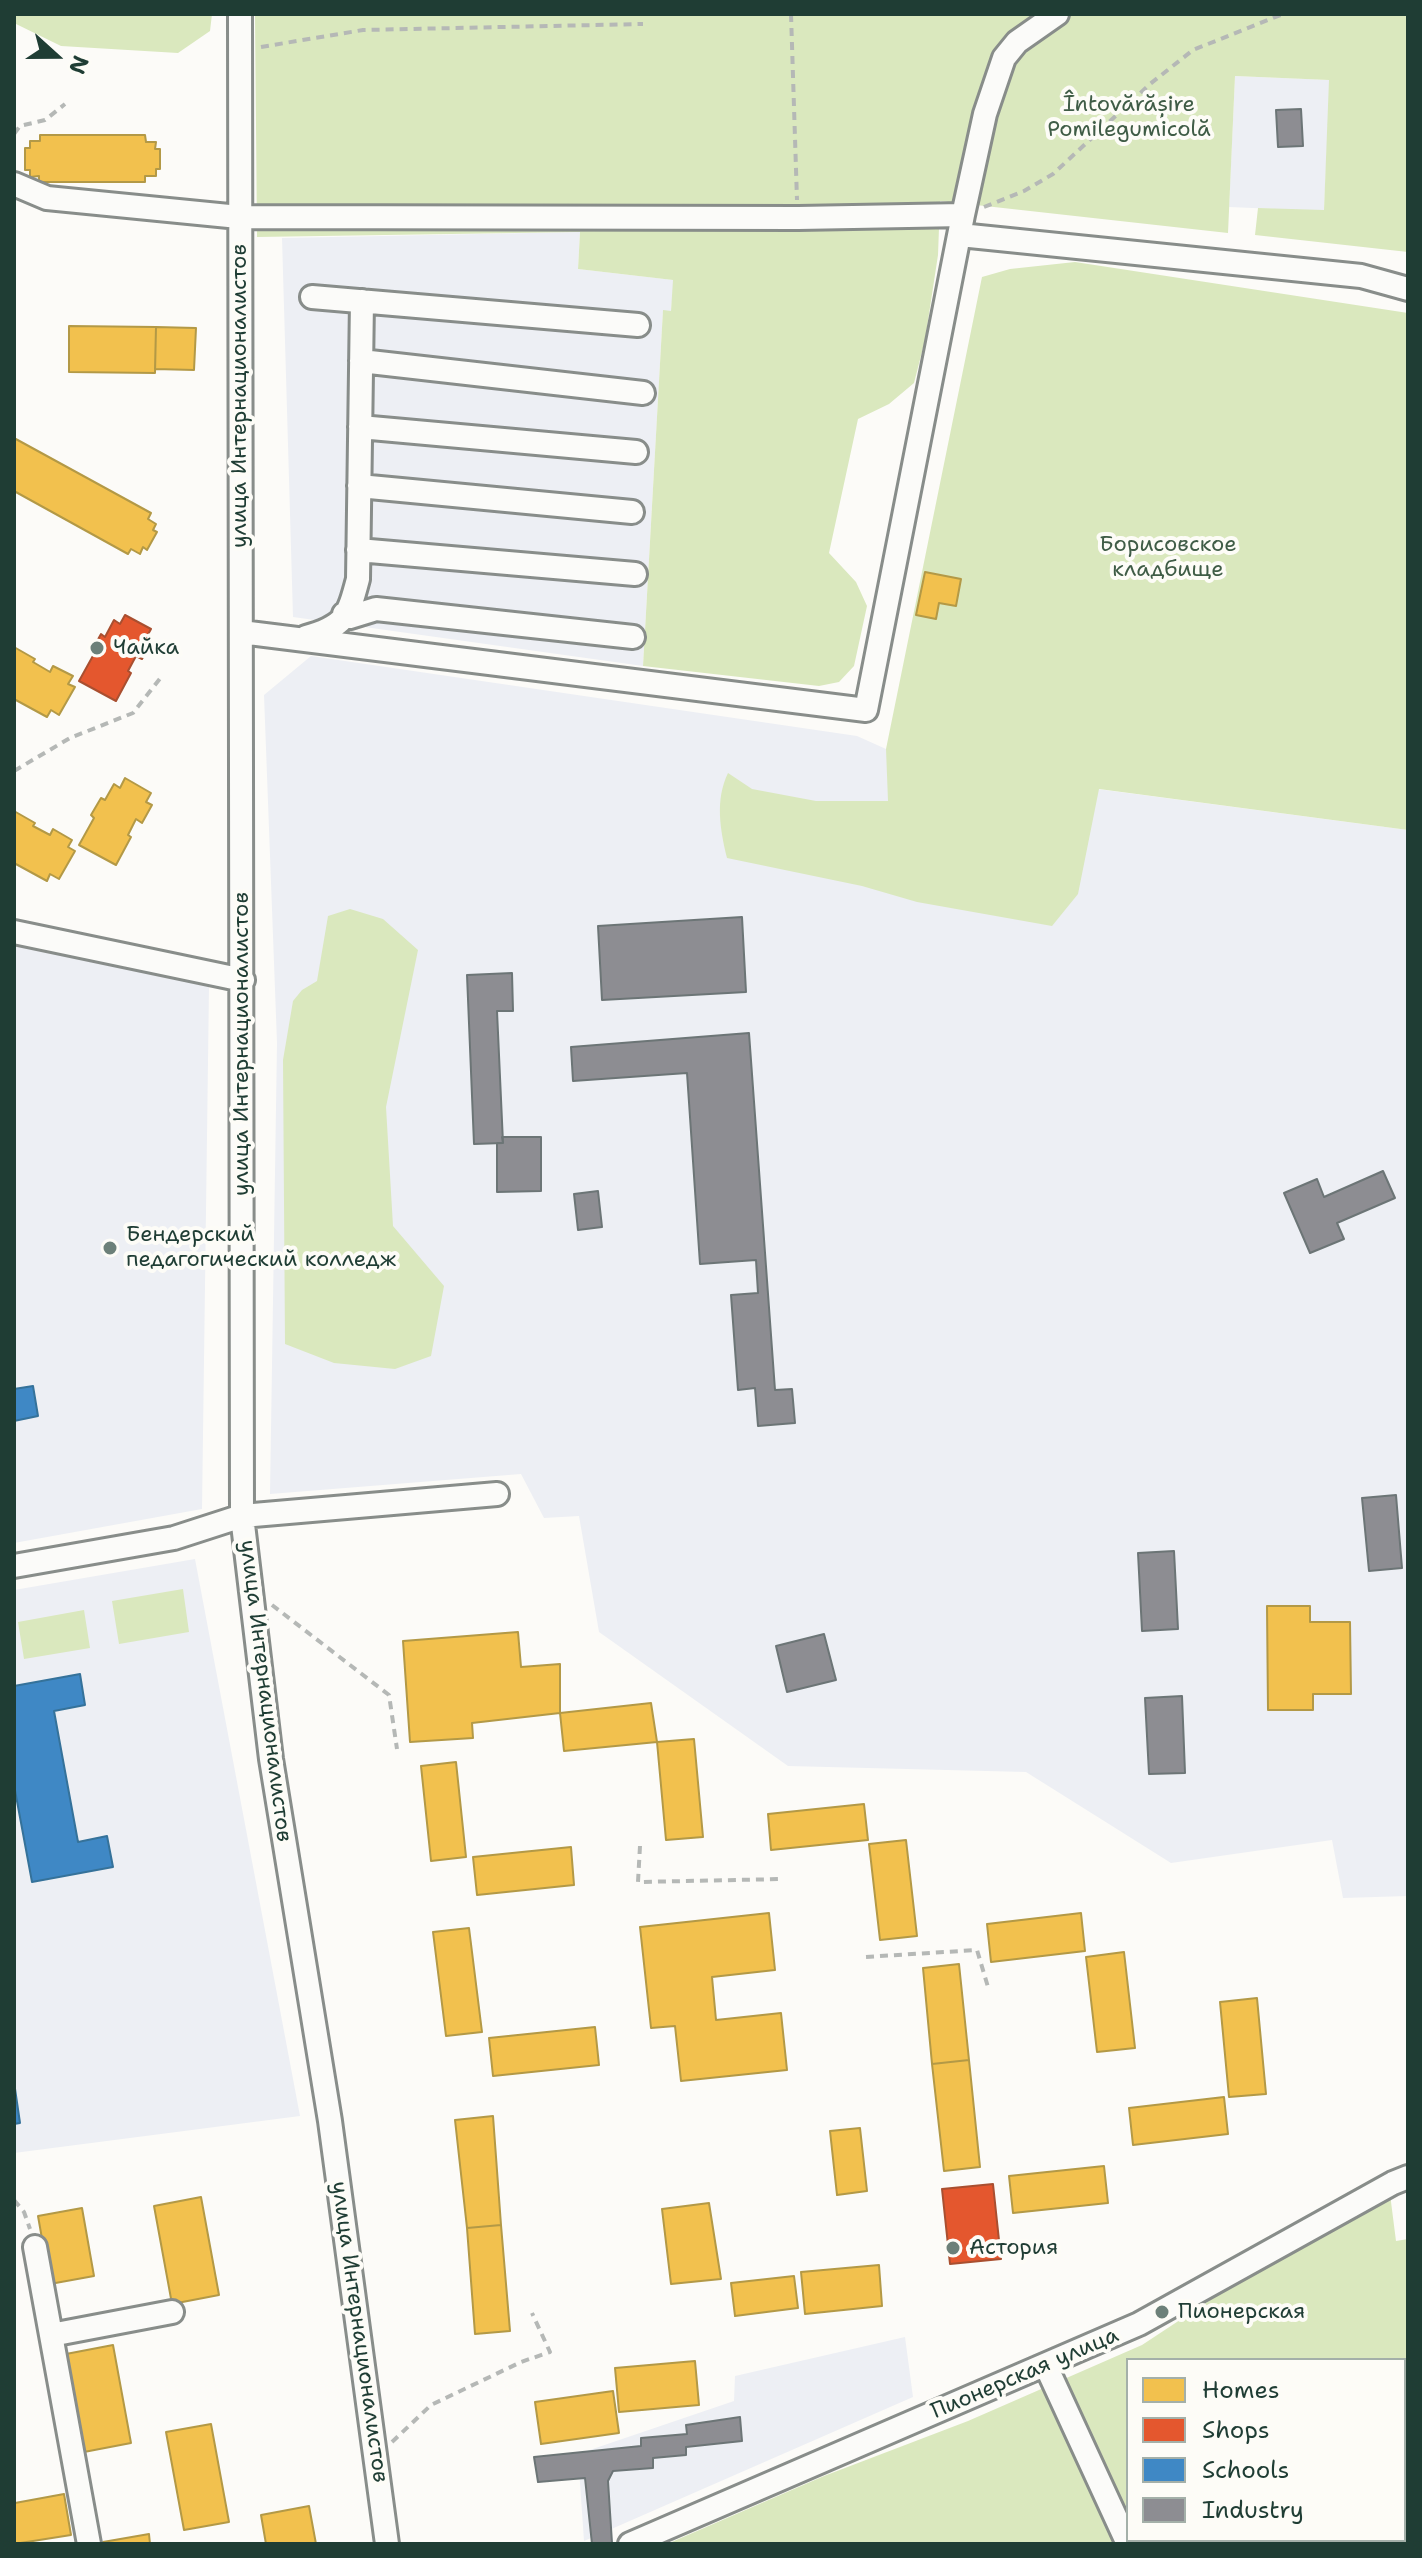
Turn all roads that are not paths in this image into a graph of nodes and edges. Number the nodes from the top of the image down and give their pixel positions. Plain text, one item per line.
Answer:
1 (240, 14) edge
2 (1057, 14) edge
3 (14, 184) edge
4 (239, 217) junction
5 (961, 225) junction
6 (1408, 289) edge
7 (312, 297) dead end
8 (362, 301) junction
9 (638, 325) dead end
10 (361, 361) junction
11 (643, 393) dead end
12 (360, 427) junction
13 (636, 452) dead end
14 (359, 486) junction
15 (632, 512) dead end
16 (358, 550) junction
17 (635, 574) dead end
18 (344, 614) junction
19 (241, 632) junction
20 (633, 637) dead end
21 (298, 639) junction
22 (14, 932) edge
23 (243, 980) junction
24 (497, 1494) dead end
25 (242, 1516) junction
26 (14, 1566) edge
27 (1408, 2177) edge
28 (35, 2247) road end
29 (172, 2312) dead end
30 (51, 2335) junction
31 (1046, 2366) junction
32 (1126, 2540) edge
33 (89, 2544) edge
34 (387, 2544) edge
35 (630, 2544) edge

1 - 4 street, улица Интернационалистов
2 - 5 street
3 - 4 street
4 - 5 street
4 - 19 street, улица Интернационалистов
5 - 6 street
5 - 21 street
7 - 8 street
8 - 9 street
8 - 10 street
10 - 11 street
10 - 12 street
12 - 13 street
12 - 14 street
14 - 15 street
14 - 16 street
16 - 17 street
16 - 18 street
18 - 20 street
18 - 21 street
19 - 21 street
19 - 23 street, улица Интернационалистов
22 - 23 street
23 - 25 street, улица Интернационалистов
24 - 25 street
25 - 26 street
25 - 34 street, улица Интернационалистов
27 - 31 street, Пионерская улица
28 - 30 street
29 - 30 street
30 - 33 street
31 - 32 street
31 - 35 street, Пионерская улица

